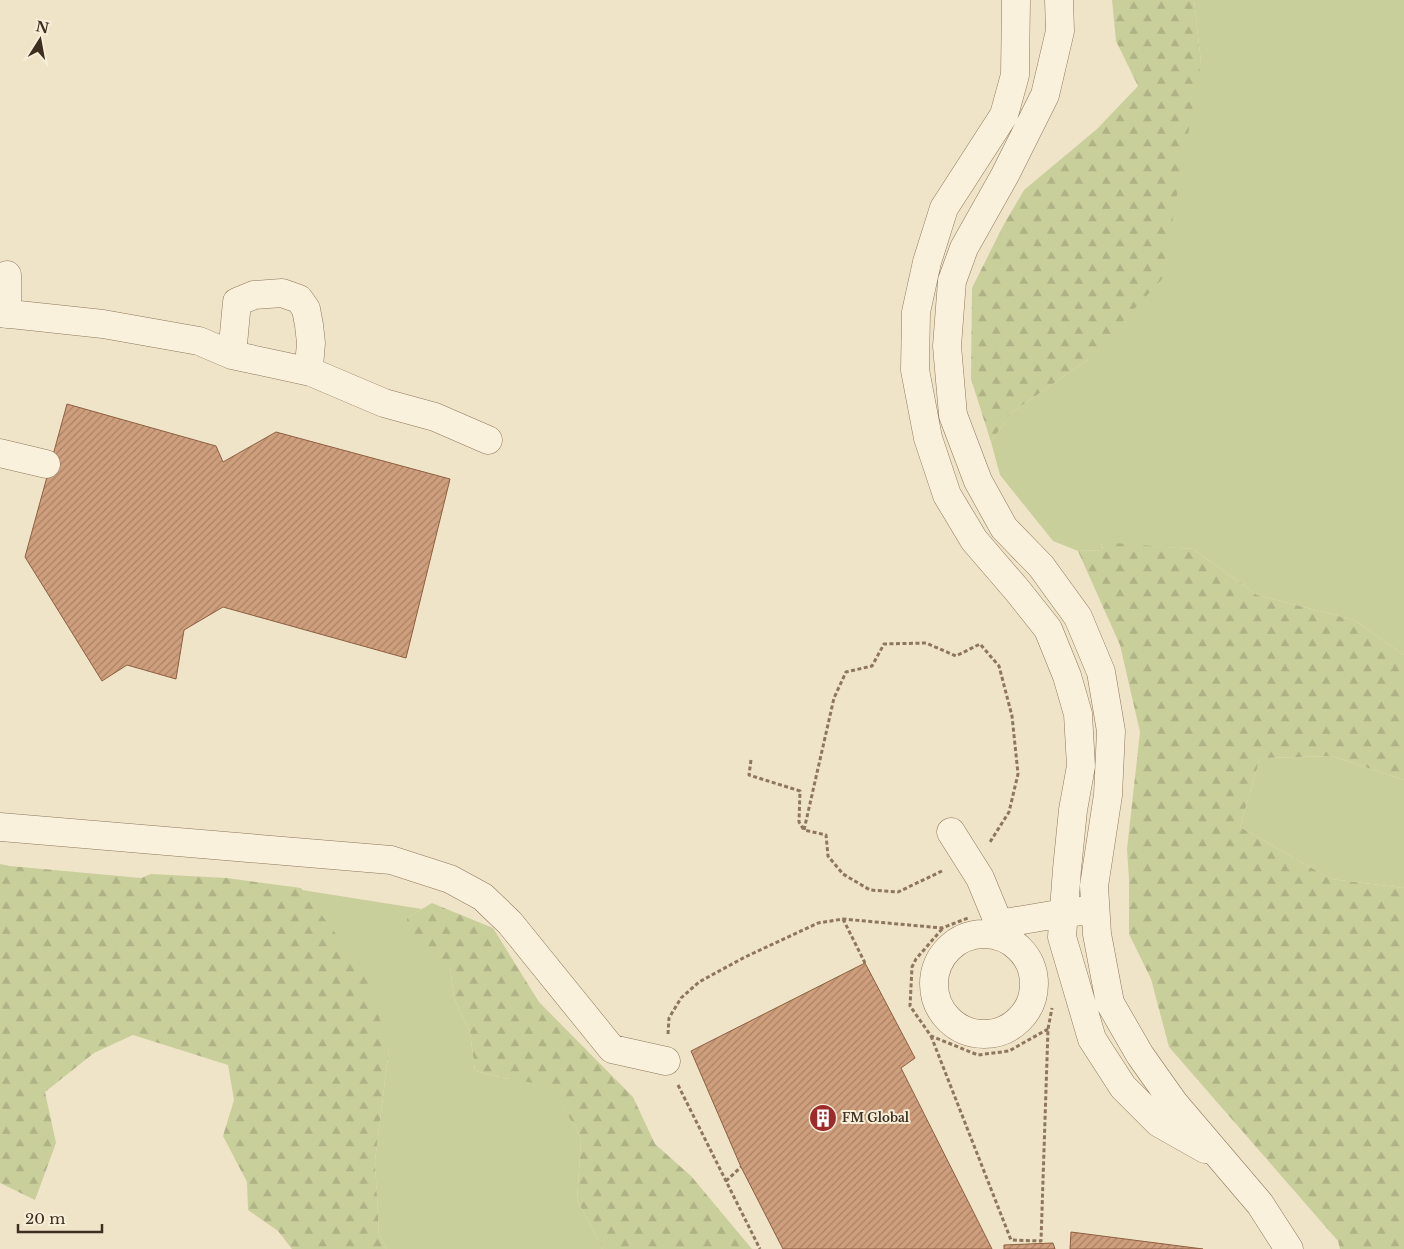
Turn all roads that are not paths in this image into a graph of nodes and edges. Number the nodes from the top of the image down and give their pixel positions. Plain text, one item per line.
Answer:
1 (1016, 0) edge
2 (1059, 0) edge
3 (1015, 41) junction
4 (1057, 42) junction
5 (7, 275) dead end
6 (4, 313) edge
7 (232, 354) junction
8 (311, 372) junction
9 (488, 440) dead end
10 (0, 453) edge
11 (46, 464) dead end
12 (0, 827) edge
13 (951, 832) dead end
14 (1095, 910) junction
15 (1064, 913) junction
16 (666, 1061) road end
17 (1224, 1159) junction
18 (1289, 1249) edge

1 - 3 lane
2 - 4 lane
3 - 4 lane
3 - 15 lane
4 - 14 lane
5 - 6 lane
6 - 7 lane
7 - 8 lane
7 - 8 lane
8 - 9 lane
10 - 11 lane
12 - 16 lane
13 - 15 lane
14 - 15 lane
14 - 17 lane
15 - 17 lane
17 - 18 lane

